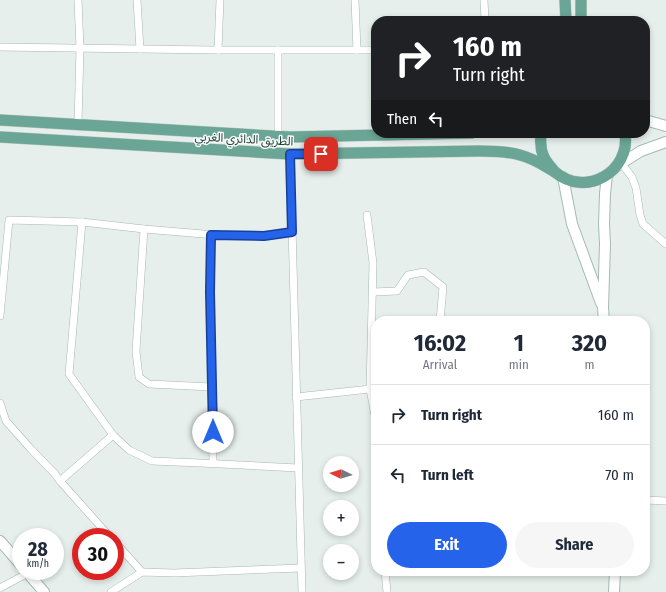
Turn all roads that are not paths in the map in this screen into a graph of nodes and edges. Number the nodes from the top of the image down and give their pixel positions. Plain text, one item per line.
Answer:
1 (78, 0) edge
2 (137, 0) edge
3 (220, 0) edge
4 (355, 0) edge
5 (484, 0) edge
6 (565, 0) edge
7 (581, 0) edge
8 (485, 16) edge
9 (566, 16) edge
10 (581, 16) edge
11 (0, 47) edge
12 (80, 48) junction
13 (140, 49) junction
14 (218, 50) junction
15 (278, 50) junction
16 (357, 50) junction
17 (371, 50) edge
18 (0, 120) edge
19 (650, 121) edge
20 (78, 124) junction
21 (666, 126) edge
22 (176, 130) junction
23 (371, 135) edge
24 (278, 136) junction
25 (0, 137) edge
26 (541, 138) edge
27 (626, 138) edge
28 (666, 142) edge
29 (175, 148) junction
30 (290, 154) junction
31 (619, 165) junction
32 (559, 174) junction
33 (607, 175) junction
34 (367, 215) dead end
35 (82, 222) junction
36 (144, 229) junction
37 (292, 232) junction
38 (211, 235) junction
39 (666, 244) edge
40 (372, 292) junction
41 (603, 308) junction
42 (0, 316) edge
43 (372, 316) edge
44 (440, 316) edge
45 (604, 316) edge
46 (371, 340) edge
47 (212, 387) junction
48 (370, 389) junction
49 (371, 394) edge
50 (296, 397) junction
51 (0, 403) edge
52 (113, 435) junction
53 (213, 463) junction
54 (298, 468) junction
55 (60, 481) junction
56 (650, 500) edge
57 (666, 501) edge
58 (102, 528) edge
59 (0, 541) edge
60 (124, 552) edge
61 (12, 555) edge
62 (301, 568) junction
63 (142, 572) junction
64 (386, 576) edge
65 (615, 576) edge
66 (14, 580) edge
67 (34, 580) edge
68 (0, 588) edge
69 (44, 592) edge
70 (111, 592) edge
71 (302, 592) edge
72 (387, 592) edge
73 (614, 592) edge

1 - 12 street
2 - 13 street
3 - 14 street
4 - 16 street
5 - 8 street
6 - 9 main road
7 - 10 main road
11 - 12 street
12 - 13 street
12 - 20 street
13 - 14 street
14 - 15 street
15 - 16 street
15 - 24 street
16 - 17 street
18 - 20 main road, الطريق الدائري الغربي
19 - 21 street
20 - 22 main road, الطريق الدائري الغربي
22 - 24 main road, الطريق الدائري الغربي
22 - 29 main road
23 - 24 main road, الطريق الدائري الغربي
25 - 29 main road, الطريق الدائري الغربي
26 - 32 main road
27 - 31 main road
28 - 31 street
29 - 30 main road, الطريق الدائري الغربي
30 - 32 main road, الطريق الدائري الغربي
30 - 37 street
31 - 33 main road
31 - 39 street
32 - 33 main road, الطريق الدائري الغربي
32 - 41 street
33 - 41 street
34 - 40 street
35 - 36 street
35 - 42 street
35 - 52 street
36 - 38 street
36 - 47 street
37 - 38 street
37 - 50 street
38 - 47 street
40 - 43 street
40 - 44 street
41 - 45 street
46 - 48 street
47 - 53 street
48 - 49 street
48 - 50 street
50 - 54 street
51 - 55 street
52 - 53 street
52 - 55 street
53 - 54 street
54 - 62 street
55 - 58 street
56 - 57 street
59 - 61 street
60 - 63 street
62 - 63 street
62 - 71 street
63 - 70 street
64 - 72 street
65 - 73 street
66 - 68 street
67 - 69 street

